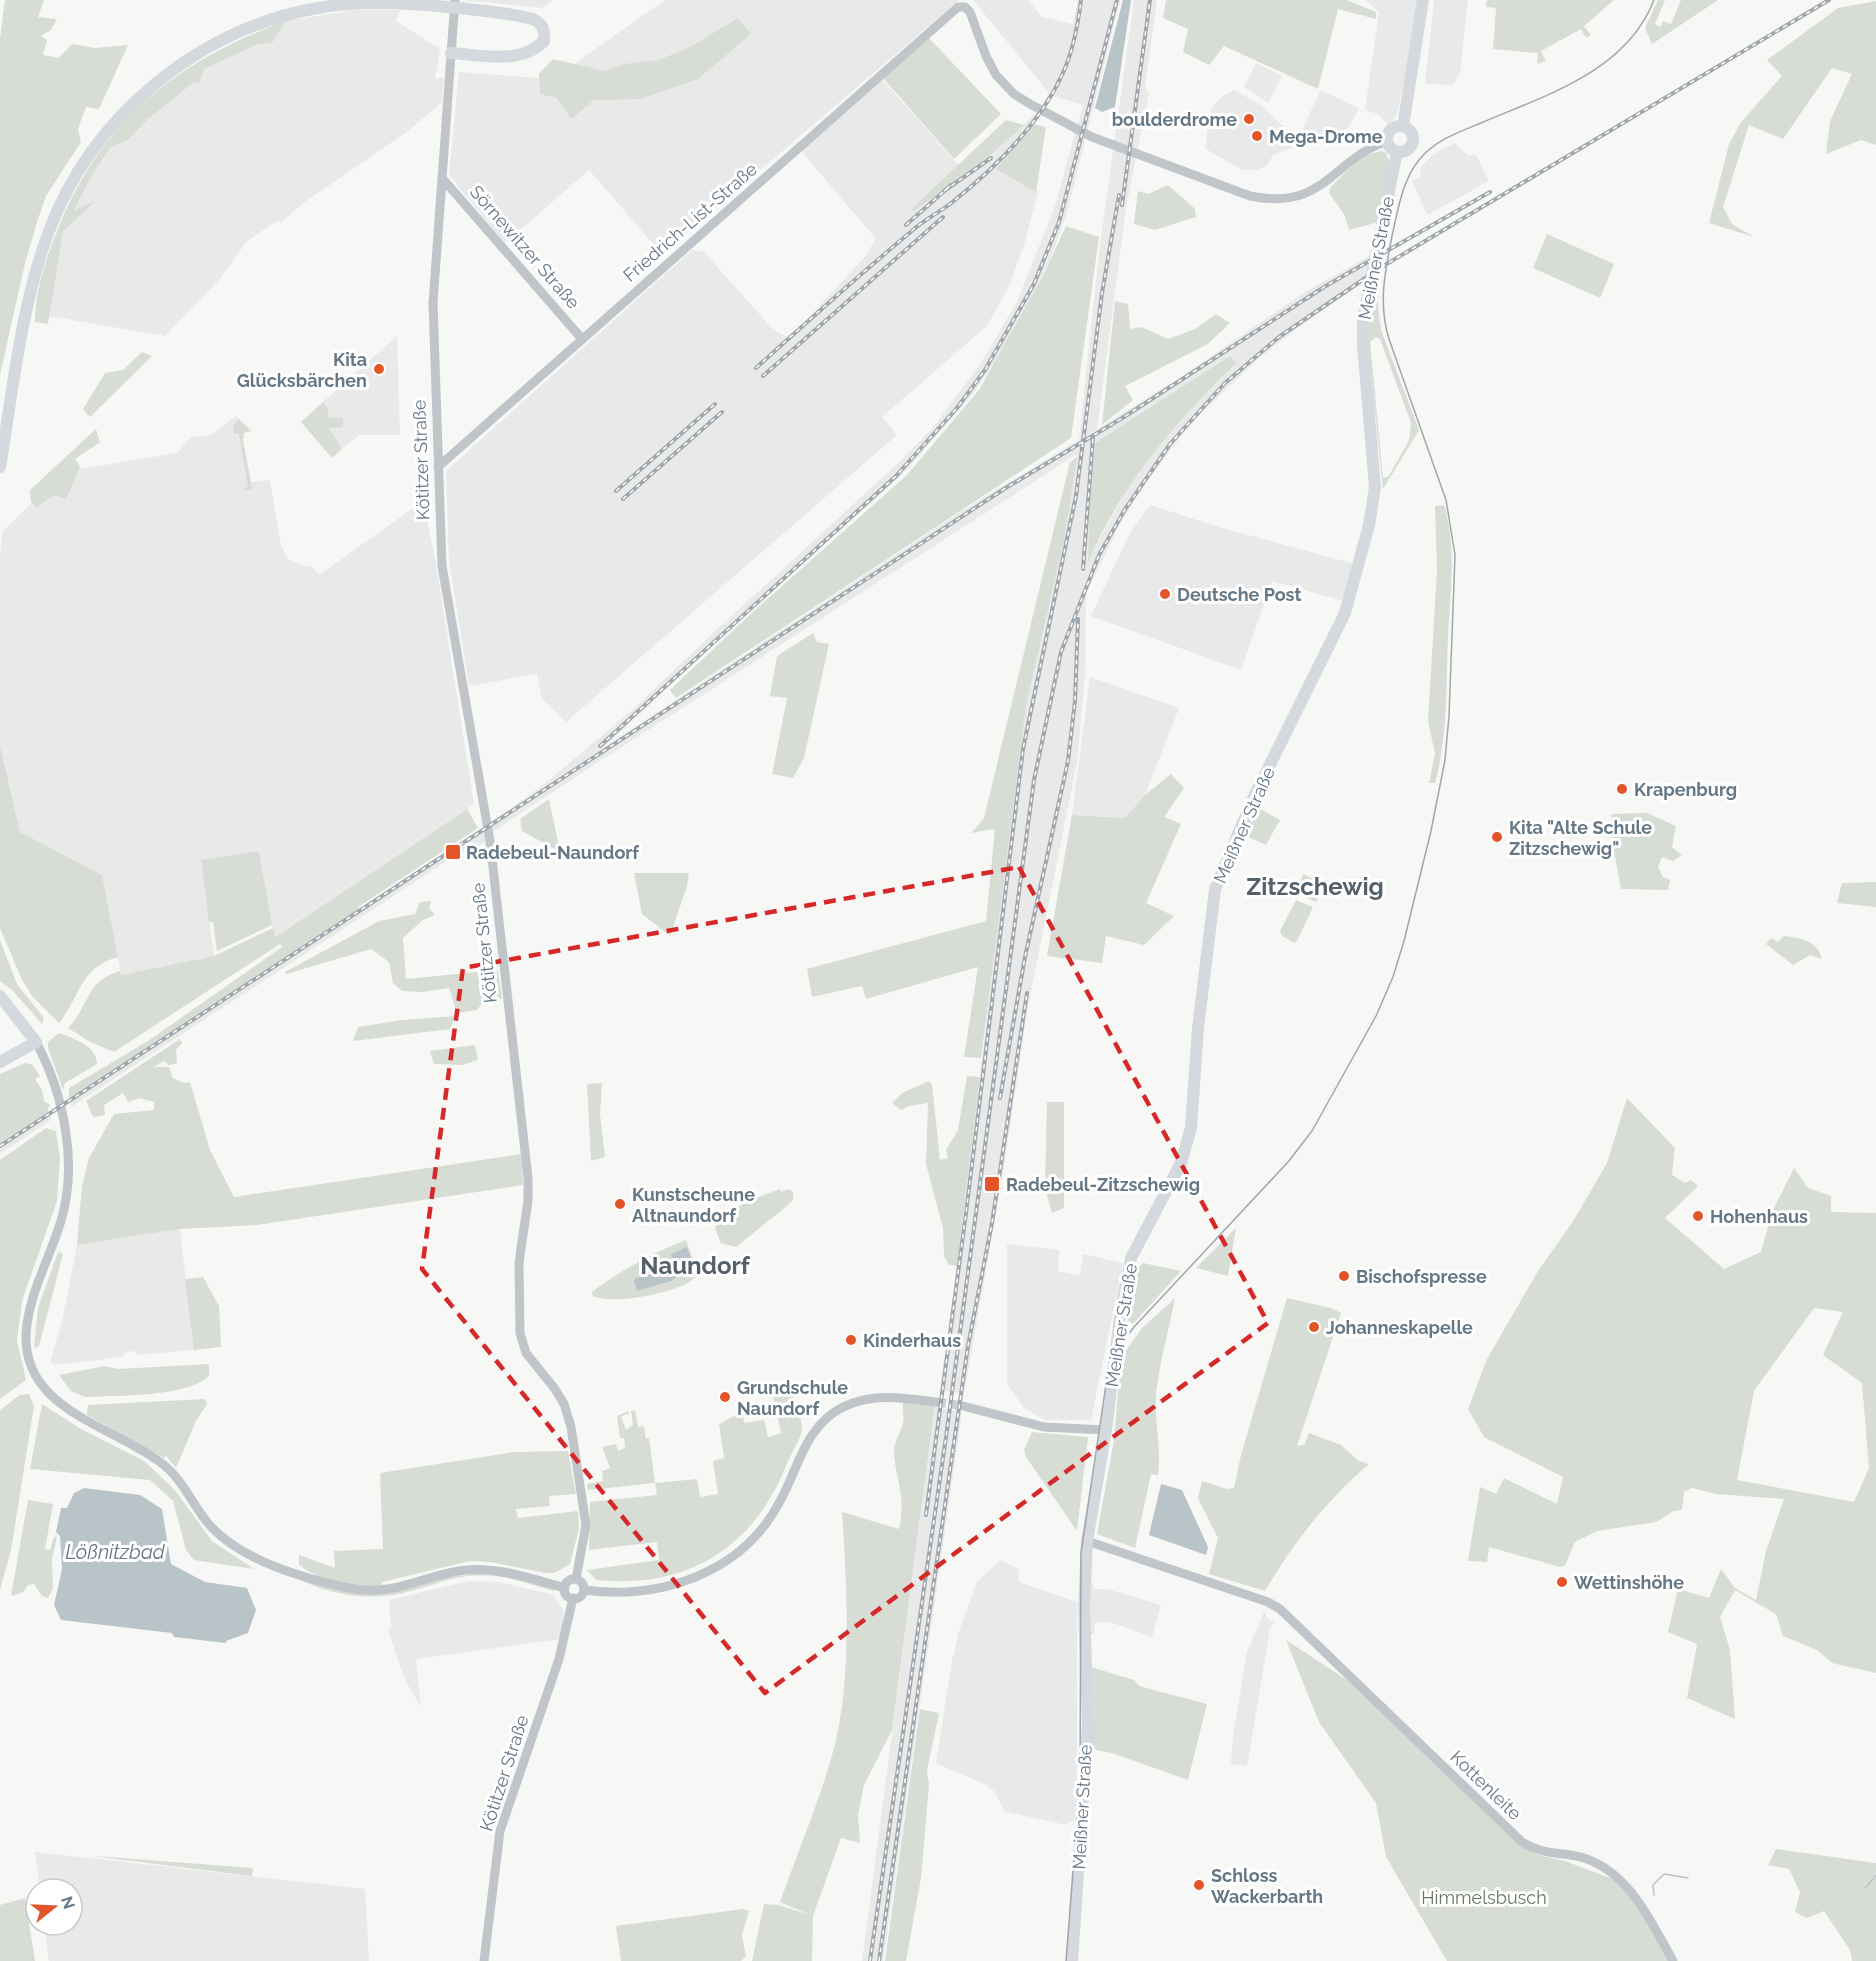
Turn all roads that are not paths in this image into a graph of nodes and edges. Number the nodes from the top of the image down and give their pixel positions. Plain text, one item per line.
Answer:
1 (1423, 0) edge
2 (966, 3) edge
3 (316, 4) edge
4 (455, 5) edge
5 (451, 53) junction
6 (1403, 126) junction
7 (1387, 141) junction
8 (1397, 152) junction
9 (442, 178) junction
10 (582, 339) junction
11 (0, 467) edge
12 (438, 467) junction
13 (0, 996) edge
14 (36, 1042) junction
15 (0, 1062) edge
16 (937, 1402) tunnel mouth
17 (963, 1406) tunnel mouth
18 (1106, 1430) junction
19 (1087, 1541) junction
20 (576, 1579) junction
21 (565, 1588) junction
22 (584, 1590) junction
23 (573, 1598) junction
24 (484, 1961) edge
25 (1072, 1961) edge
26 (1673, 1961) edge

1 - 6 main road
2 - 7 street
2 - 10 street, Friedrich-List-Straße
3 - 5 main road
3 - 11 main road
4 - 5 street, Kötitzer Straße
5 - 9 street, Kötitzer Straße
6 - 7 main road
6 - 8 main road
7 - 8 main road
8 - 18 main road, Meißner Straße
9 - 10 street, Sörnewitzer Straße
9 - 12 street, Kötitzer Straße
10 - 12 street, Friedrich-List-Straße
12 - 20 street, Kötitzer Straße
13 - 14 main road
14 - 15 main road
14 - 21 street
16 - 22 street
17 - 18 street
18 - 19 main road, Meißner Straße
19 - 25 main road, Meißner Straße
19 - 26 street, Kottenleite
20 - 21 street
20 - 22 street
21 - 23 street
22 - 23 street
23 - 24 street, Kötitzer Straße

